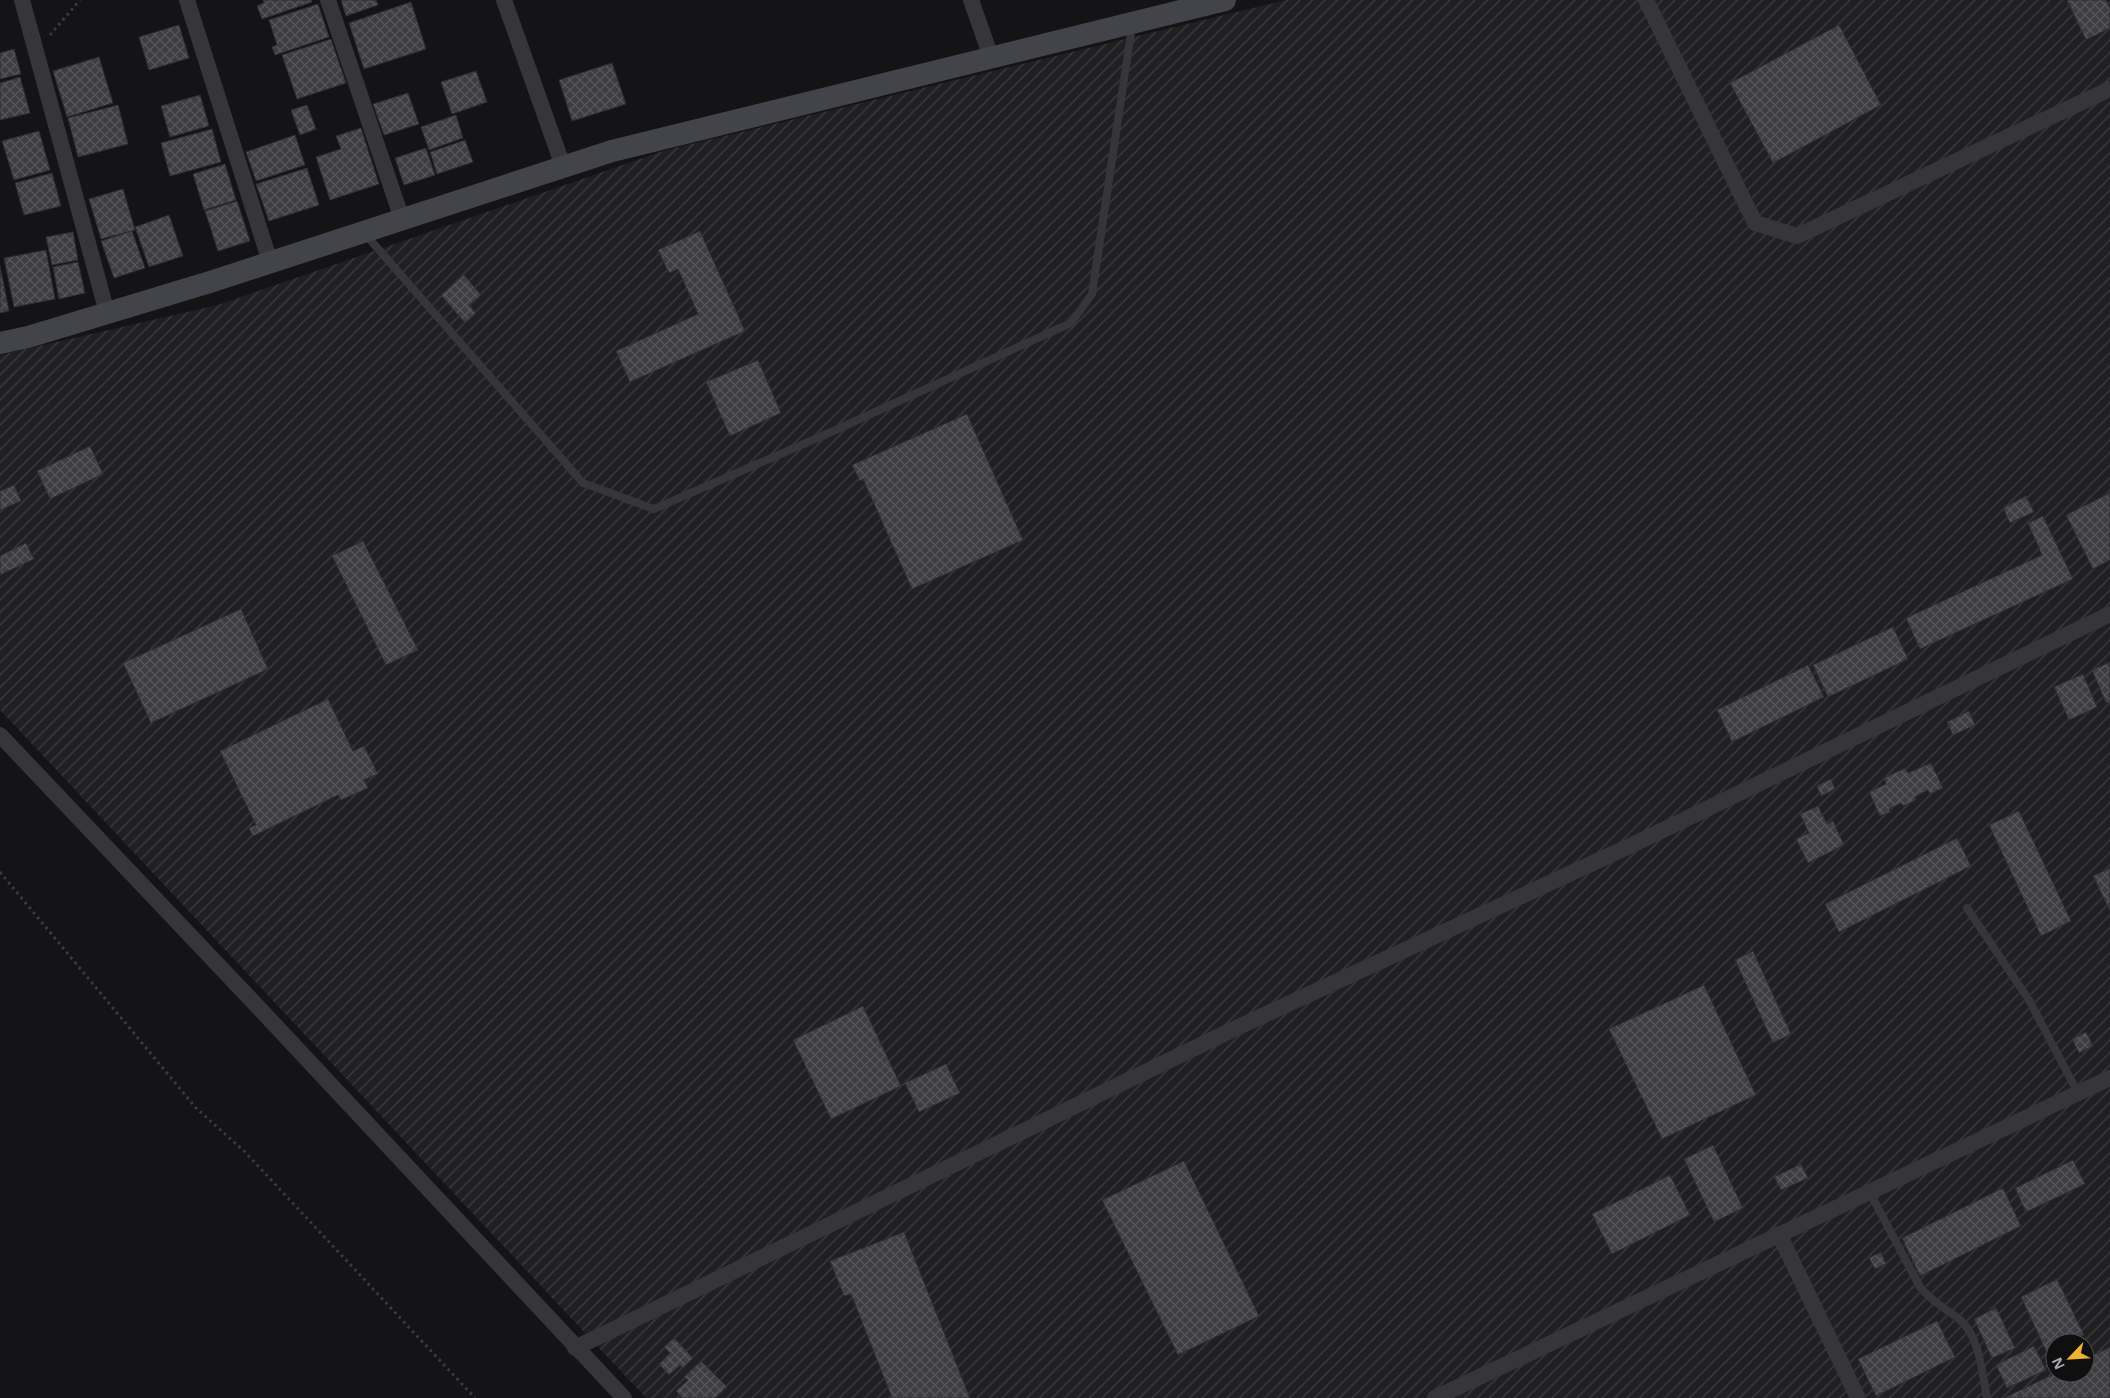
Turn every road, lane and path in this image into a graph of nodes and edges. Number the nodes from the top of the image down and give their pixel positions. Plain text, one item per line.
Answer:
1 (22, 0) edge
2 (80, 0) edge
3 (187, 0) edge
4 (328, 0) edge
5 (504, 0) edge
6 (971, 0) edge
7 (1226, 0) edge
8 (1646, 0) edge
9 (1132, 22) junction
10 (36, 50) junction
11 (991, 57) junction
12 (2110, 89) edge
13 (563, 166) junction
14 (402, 219) junction
15 (363, 232) junction
16 (270, 262) junction
17 (107, 312) junction
18 (0, 343) edge
19 (2110, 614) edge
20 (0, 735) edge
21 (0, 872) edge
22 (1966, 908) dead end
23 (2110, 1078) edge
24 (2078, 1093) junction
25 (1869, 1191) junction
26 (1780, 1234) junction
27 (575, 1348) junction
28 (475, 1398) edge
29 (624, 1398) edge
30 (1435, 1398) edge
31 (1858, 1398) edge
32 (1987, 1398) edge

1 - 10 street
2 - 10 path
3 - 16 street
4 - 14 street
5 - 13 street
6 - 11 street
7 - 9 street
8 - 12 street
9 - 11 street
9 - 15 lane
10 - 17 street
11 - 13 street
13 - 14 street
14 - 15 street
15 - 16 street
16 - 17 street
17 - 18 street
19 - 27 street
20 - 27 street
21 - 28 path
22 - 24 lane
23 - 24 street
24 - 25 street
25 - 26 street
25 - 32 lane
26 - 30 street
26 - 31 street
27 - 29 street

